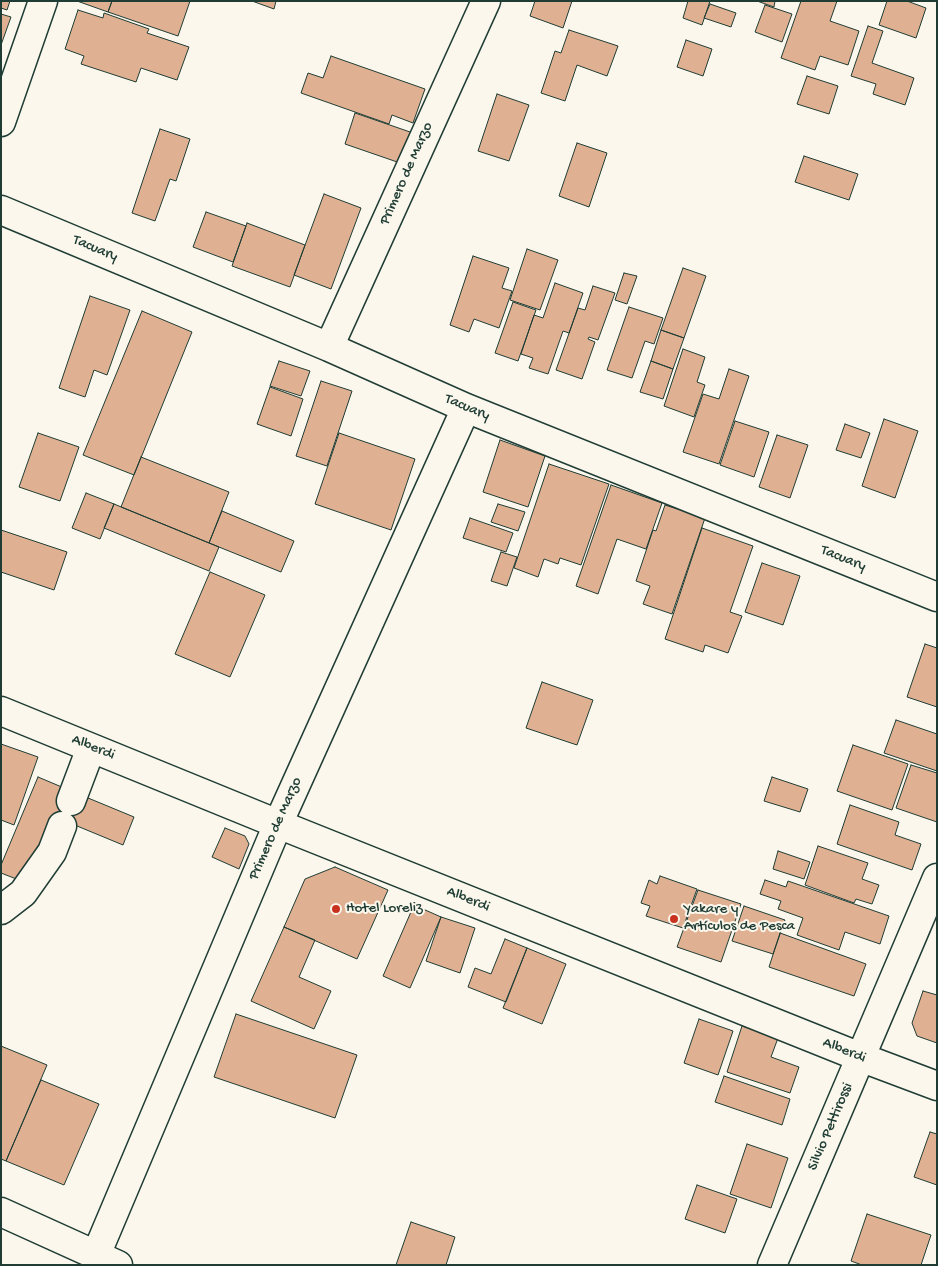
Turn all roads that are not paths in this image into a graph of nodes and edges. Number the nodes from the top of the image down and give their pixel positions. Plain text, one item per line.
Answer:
1 (43, 1) edge
2 (486, 1) edge
3 (1, 122) edge
4 (1, 210) edge
5 (329, 347) junction
6 (466, 408) junction
7 (937, 597) edge
8 (1, 711) edge
9 (91, 748) junction
10 (278, 824) junction
11 (937, 878) edge
12 (1, 910) edge
13 (860, 1057) junction
14 (937, 1086) edge
15 (1, 1212) edge
16 (107, 1260) edge
17 (772, 1265) edge

1 - 3 street
2 - 5 street, Primero de Marzo
4 - 5 street, Tacuary
5 - 6 street, Tacuary
6 - 7 street, Tacuary
6 - 10 street, Primero de Marzo
8 - 9 street, Alberdi
9 - 10 street, Alberdi
9 - 12 street
10 - 13 street, Alberdi
10 - 16 street, Primero de Marzo
11 - 13 street, Silvio Pettirossi
13 - 14 street, Alberdi
13 - 17 street, Silvio Pettirossi
15 - 16 street

